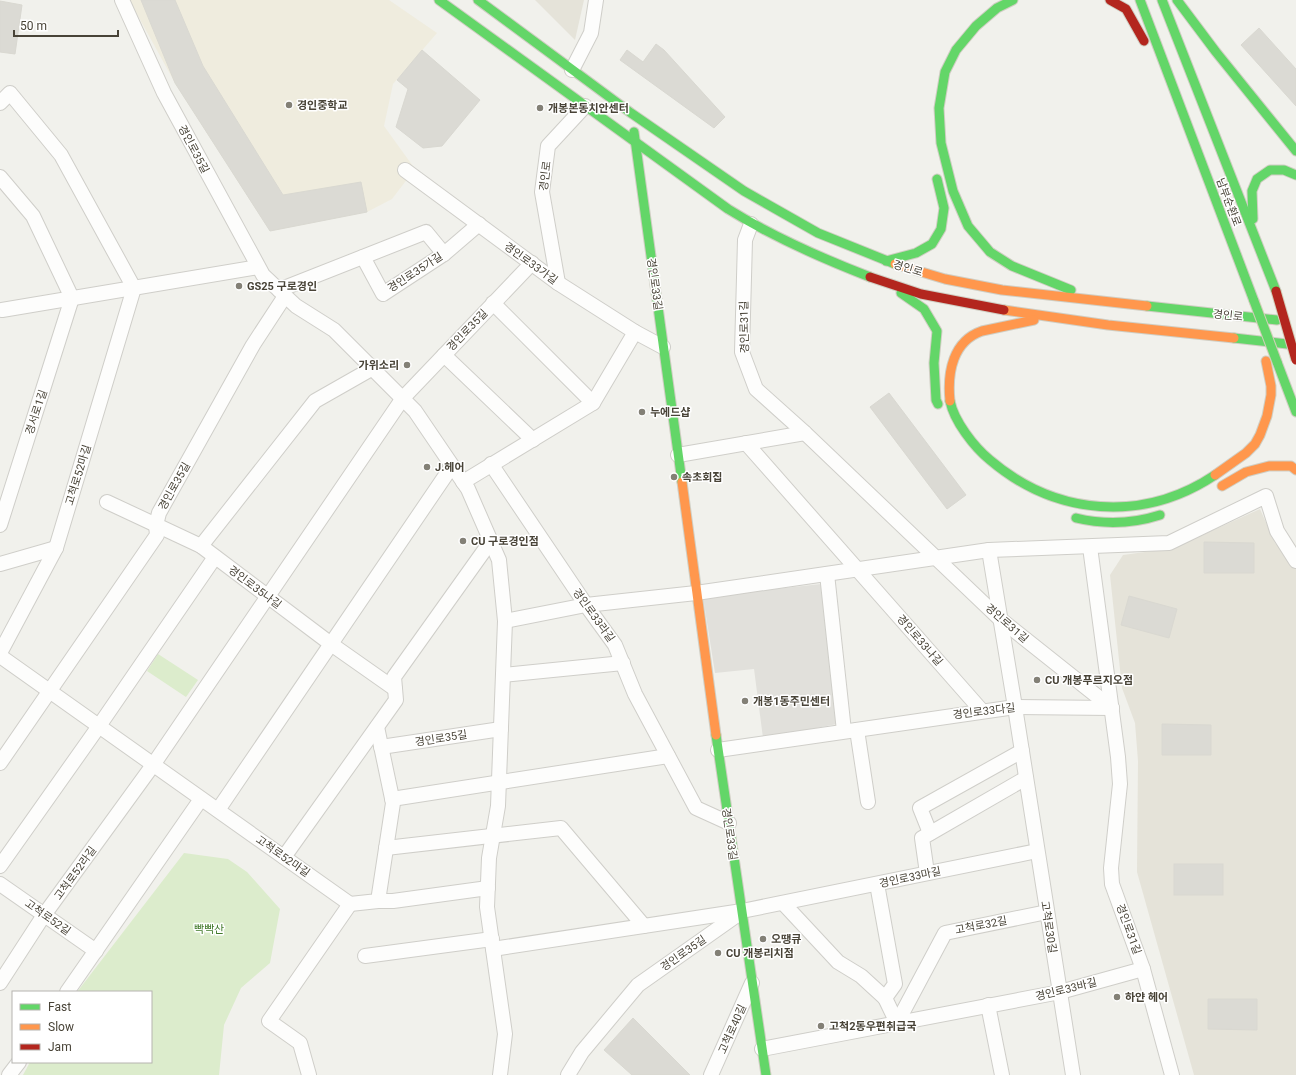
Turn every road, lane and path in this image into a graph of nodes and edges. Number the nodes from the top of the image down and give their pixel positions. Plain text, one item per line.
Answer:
1 (122, 0) edge
2 (439, 0) edge
3 (478, 0) edge
4 (596, 0) edge
5 (1013, 0) edge
6 (1110, 0) edge
7 (1140, 0) edge
8 (1162, 0) edge
9 (1177, 0) edge
10 (1146, 48) dead end
11 (572, 70) junction
12 (1165, 90) dead end
13 (0, 103) edge
14 (585, 106) junction
15 (1181, 106) junction
16 (631, 113) junction
17 (635, 142) junction
18 (1296, 151) edge
19 (405, 170) dead end
20 (936, 173) dead end
21 (1296, 174) edge
22 (0, 177) edge
23 (479, 224) junction
24 (751, 224) junction
25 (1254, 236) junction
26 (444, 254) junction
27 (363, 257) junction
28 (886, 261) junction
29 (532, 263) junction
30 (258, 267) junction
31 (883, 281) junction
32 (558, 283) junction
33 (134, 288) junction
34 (282, 293) junction
35 (72, 298) junction
36 (1098, 301) junction
37 (1254, 301) junction
38 (493, 303) junction
39 (1, 311) edge
40 (1043, 318) junction
41 (1296, 322) edge
42 (635, 332) junction
43 (1296, 345) edge
44 (663, 347) junction
45 (444, 355) junction
46 (1296, 360) edge
47 (373, 368) junction
48 (403, 398) junction
49 (593, 403) junction
50 (941, 412) dead end
51 (1296, 412) edge
52 (805, 433) junction
53 (532, 440) junction
54 (746, 443) junction
55 (678, 455) junction
56 (491, 464) junction
57 (452, 466) junction
58 (1296, 470) edge
59 (463, 482) junction
60 (1216, 490) dead end
61 (107, 502) dead end
62 (1171, 511) dead end
63 (1070, 516) dead end
64 (0, 525) edge
65 (156, 525) junction
66 (491, 541) junction
67 (201, 546) junction
68 (1090, 547) junction
69 (56, 548) junction
70 (988, 550) junction
71 (215, 557) junction
72 (937, 558) junction
73 (1296, 561) edge
74 (0, 564) edge
75 (857, 569) junction
76 (827, 574) junction
77 (696, 593) junction
78 (268, 597) junction
79 (586, 605) junction
80 (1000, 619) junction
81 (505, 621) junction
82 (331, 644) junction
83 (0, 653) edge
84 (0, 656) edge
85 (623, 663) junction
86 (503, 675) junction
87 (395, 689) junction
88 (49, 691) junction
89 (1015, 706) junction
90 (1112, 708) junction
91 (982, 711) junction
92 (99, 726) junction
93 (377, 727) junction
94 (501, 729) junction
95 (851, 731) junction
96 (381, 747) junction
97 (718, 750) junction
98 (1022, 751) junction
99 (668, 756) junction
100 (0, 763) edge
101 (153, 765) junction
102 (1026, 778) junction
103 (499, 783) junction
104 (201, 799) junction
105 (392, 799) junction
106 (868, 802) dead end
107 (218, 810) junction
108 (729, 823) junction
109 (930, 833) junction
110 (493, 835) junction
111 (386, 848) junction
112 (1037, 851) junction
113 (284, 857) junction
114 (0, 866) edge
115 (927, 874) junction
116 (0, 884) edge
117 (877, 884) junction
118 (488, 888) junction
119 (378, 901) junction
120 (783, 903) junction
121 (350, 904) junction
122 (742, 911) junction
123 (1047, 912) junction
124 (44, 915) junction
125 (644, 926) junction
126 (492, 944) junction
127 (96, 951) junction
128 (365, 956) dead end
129 (1144, 969) junction
130 (0, 983) edge
131 (752, 983) junction
132 (68, 991) edge
133 (1060, 992) junction
134 (885, 998) junction
135 (988, 1005) junction
136 (897, 1023) junction
137 (762, 1049) junction
138 (17, 1063) edge
139 (10, 1075) edge
140 (310, 1075) edge
141 (500, 1075) edge
142 (568, 1075) edge
143 (711, 1075) edge
144 (766, 1075) edge
145 (1002, 1075) edge
146 (1073, 1075) edge
147 (1172, 1075) edge

1 - 30 street, 경인로35길
2 - 14 main road, 경인로
3 - 11 main road, 경인로
4 - 11 street
5 - 36 main road
6 - 10 main road
7 - 15 main road, 남부순환로
8 - 25 main road, 남부순환로
9 - 18 main road
11 - 16 main road, 경인로
12 - 15 main road
13 - 33 street
14 - 17 main road, 경인로
14 - 32 street, 경인로
15 - 37 main road, 남부순환로
16 - 17 main road, 경인로33길
16 - 28 main road, 경인로
17 - 24 main road, 경인로
17 - 44 main road, 경인로33길
19 - 23 street, 경인로33가길
20 - 28 main road
21 - 25 main road
22 - 35 street
23 - 26 street, 경인로35가길
23 - 29 street, 경인로33가길
24 - 31 main road, 경인로
24 - 52 street, 경인로31길
25 - 46 main road, 남부순환로, bridge
26 - 27 street
26 - 27 street, 경인로35가길
27 - 34 street
28 - 36 main road, 경인로
29 - 32 street, 경인로33가길
29 - 38 street, 경인로35길
30 - 33 street
30 - 34 street, 경인로35길
31 - 40 main road, 경인로
31 - 50 main road
32 - 42 street, 경인로33가길
33 - 35 street
33 - 69 street, 고척로52마길
34 - 47 street, 경인로35길
34 - 65 street, 경인로35길
35 - 39 street
35 - 64 street, 경서로1길
36 - 41 main road, 경인로
37 - 40 main road, bridge
37 - 51 main road, 남부순환로, bridge
38 - 45 street, 경인로35길
38 - 49 street
40 - 43 main road, 경인로
42 - 44 street, 경인로33가길
42 - 49 street
44 - 55 main road, 경인로33길
45 - 48 street, 경인로35길
45 - 53 street
47 - 48 street, 경인로35길
47 - 67 street
48 - 57 street, 경인로35길
48 - 78 street, 경인로35길
49 - 53 street
52 - 54 street
52 - 72 street, 경인로31길
53 - 56 street
54 - 55 street
54 - 75 street, 경인로33나길
55 - 77 main road, 경인로33길
56 - 59 street
56 - 79 street, 경인로33라길
57 - 59 street, 경인로35길
57 - 82 street
58 - 60 main road
59 - 66 street, 경인로35길
61 - 65 street, 경인로35나길
62 - 63 main road
65 - 67 street, 경인로35나길
65 - 88 street, 경인로35길
66 - 81 street, 경인로35길
66 - 87 street
67 - 71 street, 경인로35나길
68 - 70 street
68 - 73 street
68 - 90 street
69 - 74 street
69 - 83 street, 고척로52마길
70 - 72 street
70 - 80 street, 고척로30길
71 - 78 street, 경인로35나길
71 - 92 street
72 - 75 street
72 - 80 street, 경인로31길
75 - 76 street
75 - 91 street, 경인로33나길
76 - 77 street
76 - 95 street
77 - 79 street
77 - 97 main road, 경인로33길
78 - 82 street, 경인로35나길
78 - 101 street, 경인로35길
79 - 81 street
79 - 85 street, 경인로33라길
80 - 89 street, 고척로30길
80 - 90 street, 경인로31길
81 - 86 street, 경인로35길
82 - 87 street, 경인로35나길
82 - 107 street
84 - 88 street, 고척로52마길
85 - 86 street
85 - 99 street, 경인로33라길
86 - 94 street, 경인로35길
87 - 93 street
88 - 92 street, 고척로52마길
88 - 100 street
89 - 90 street, 경인로33다길
89 - 91 street, 경인로33다길
89 - 98 street, 고척로30길
90 - 129 street, 경인로31길
91 - 95 street, 경인로33다길
92 - 101 street, 고척로52마길
92 - 114 street
93 - 96 street
93 - 113 street
94 - 96 street, 경인로35길
94 - 103 street, 경인로35길
95 - 97 street, 경인로33다길
95 - 106 street
96 - 105 street
97 - 108 main road, 경인로33길
98 - 102 street, 고척로30길
98 - 109 street
99 - 103 street
99 - 108 street, 경인로33라길
101 - 104 street, 고척로52마길
101 - 124 street, 고척로52라길
102 - 109 street
102 - 112 street, 고척로30길
103 - 105 street
103 - 110 street, 경인로35길
104 - 107 street, 고척로52마길
104 - 127 street
105 - 111 street
107 - 113 street, 고척로52마길
108 - 122 main road, 경인로33길
109 - 115 street
110 - 111 street
110 - 118 street, 경인로35길
110 - 125 street
111 - 119 street
112 - 115 street, 경인로33마길
112 - 123 street, 고척로30길
113 - 121 street, 고척로52마길
115 - 117 street, 경인로33마길
116 - 124 street, 고척로52길
117 - 120 street, 경인로33마길
117 - 134 street
118 - 119 street
118 - 126 street, 경인로35길
119 - 121 street
120 - 122 street, 경인로33마길
120 - 134 street
121 - 140 street
122 - 125 street, 경인로35길
122 - 131 main road, 경인로33길
122 - 142 street, 경인로35길
123 - 133 street, 고척로30길
123 - 136 street, 고척로32길
124 - 127 street, 고척로52길
124 - 130 street, 고척로52라길
125 - 126 street, 경인로35길
126 - 128 street, 경인로35길
126 - 141 street, 경인로35길
127 - 132 street
129 - 133 street, 경인로33바길
129 - 147 street, 경인로31길
131 - 137 main road, 경인로33길
131 - 143 street, 고척로40길
133 - 135 street, 경인로33바길
133 - 146 street, 고척로30길
134 - 136 street
135 - 136 street, 경인로33바길
135 - 145 street
136 - 137 street, 경인로33바길
137 - 144 main road, 경인로33길
138 - 139 street

